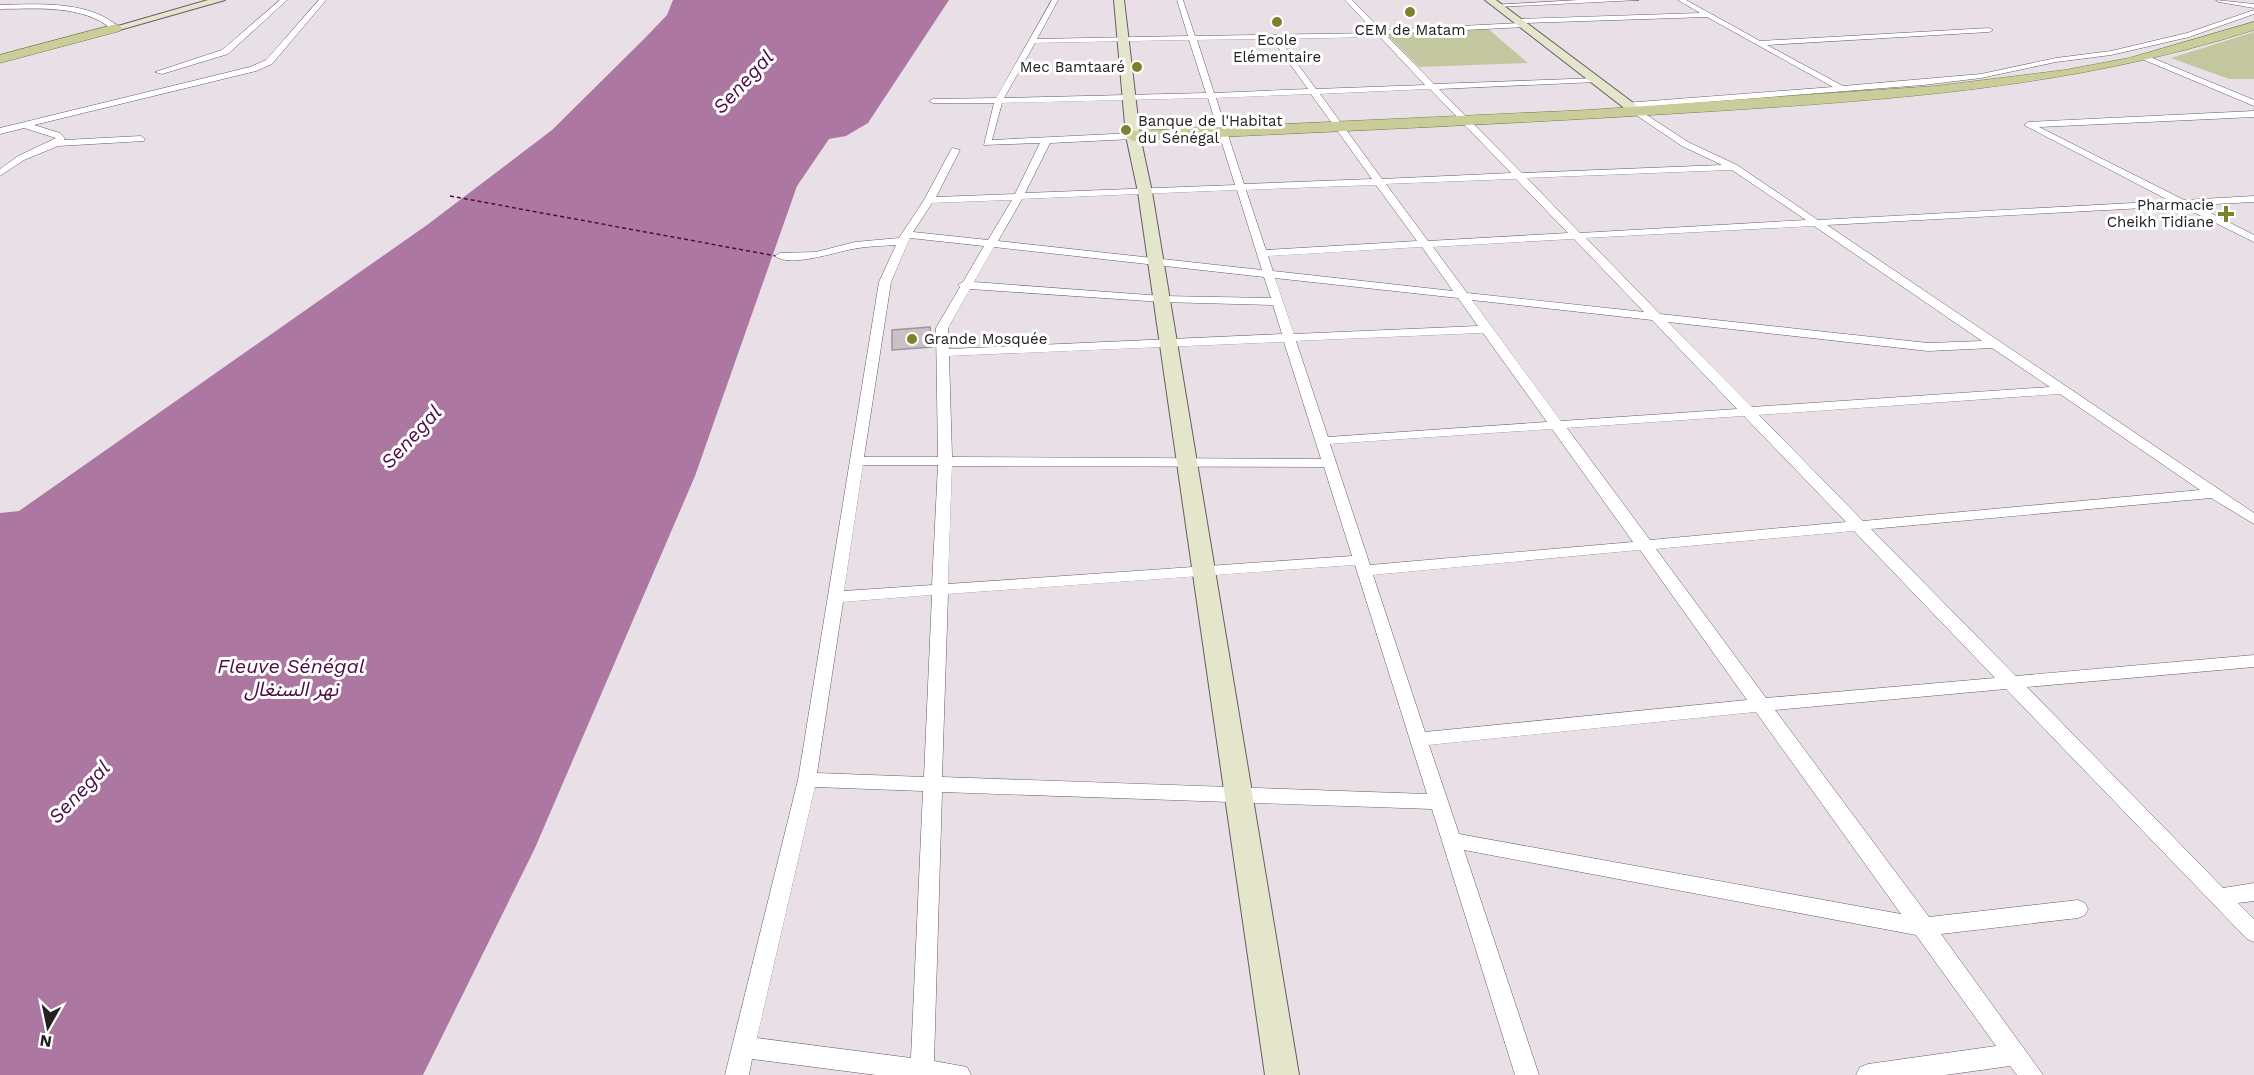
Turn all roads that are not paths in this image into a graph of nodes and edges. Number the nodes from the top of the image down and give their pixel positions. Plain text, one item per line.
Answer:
1 (220, 0) edge
2 (284, 0) edge
3 (323, 0) edge
4 (1055, 0) edge
5 (1119, 0) edge
6 (1180, 0) edge
7 (1348, 0) edge
8 (1636, 0) edge
9 (1681, 0) edge
10 (2219, 0) edge
11 (1494, 2) edge
12 (2254, 6) edge
13 (0, 7) edge
14 (2254, 12) edge
15 (1709, 15) junction
16 (1522, 23) junction
17 (2254, 26) edge
18 (116, 28) junction
19 (1989, 30) dead end
20 (1380, 34) junction
21 (1274, 37) junction
22 (1192, 39) junction
23 (1124, 40) junction
24 (1030, 41) junction
25 (1759, 43) junction
26 (2145, 57) junction
27 (0, 59) edge
28 (214, 79) junction
29 (1596, 80) junction
30 (1923, 83) junction
31 (1432, 87) junction
32 (1842, 89) junction
33 (1939, 90) junction
34 (2244, 90) dead end
35 (2225, 91) junction
36 (1314, 92) junction
37 (1211, 96) junction
38 (1129, 99) junction
39 (999, 100) junction
40 (933, 101) dead end
41 (2254, 103) edge
42 (1632, 108) junction
43 (2254, 114) edge
44 (1464, 120) junction
45 (25, 125) junction
46 (1339, 126) junction
47 (0, 131) edge
48 (1223, 132) junction
49 (1133, 136) junction
50 (141, 139) dead end
51 (1046, 141) junction
52 (56, 143) junction
53 (955, 150) dead end
54 (1734, 167) junction
55 (0, 173) edge
56 (1517, 175) junction
57 (1380, 181) junction
58 (1241, 188) junction
59 (1145, 192) junction
60 (1018, 197) junction
61 (2254, 199) edge
62 (929, 200) junction
63 (2182, 203) junction
64 (1818, 223) junction
65 (1577, 236) junction
66 (904, 238) junction
67 (2254, 239) edge
68 (990, 243) junction
69 (1426, 245) junction
70 (1262, 253) junction
71 (780, 256) dead end
72 (1156, 261) junction
73 (1268, 274) junction
74 (964, 285) junction
75 (1462, 295) junction
76 (1162, 299) junction
77 (1278, 302) junction
78 (1655, 317) junction
79 (1487, 329) junction
80 (1289, 338) junction
81 (1169, 344) junction
82 (1996, 344) junction
83 (944, 353) junction
84 (2063, 390) junction
85 (1748, 412) junction
86 (1557, 425) junction
87 (1322, 441) junction
88 (856, 461) junction
89 (945, 461) junction
90 (1187, 462) junction
91 (1329, 463) junction
92 (2215, 494) junction
93 (2254, 520) edge
94 (1858, 526) junction
95 (1645, 546) junction
96 (1363, 566) junction
97 (1204, 570) junction
98 (939, 589) junction
99 (834, 597) junction
100 (2254, 661) edge
101 (2010, 682) junction
102 (1761, 705) junction
103 (1418, 740) junction
104 (807, 780) junction
105 (931, 786) junction
106 (1239, 795) junction
107 (1439, 802) junction
108 (1451, 840) junction
109 (2254, 892) edge
110 (2218, 897) junction
111 (2078, 909) dead end
112 (1924, 927) junction
113 (2254, 933) edge
114 (745, 1047) junction
115 (2016, 1054) junction
116 (922, 1069) junction
117 (737, 1075) edge
118 (959, 1075) edge
119 (1282, 1075) edge
120 (1527, 1075) edge
121 (1868, 1075) edge
122 (2031, 1075) edge

1 - 18 main road
2 - 28 street
3 - 28 street
4 - 24 street
5 - 23 main road
6 - 22 street
7 - 20 street
8 - 11 street
9 - 15 street
10 - 12 street
11 - 16 main road
13 - 18 street
14 - 30 street
15 - 16 street
15 - 25 street
16 - 20 street
16 - 29 main road
17 - 26 main road
18 - 27 main road
19 - 25 street
20 - 21 street
20 - 31 street
21 - 22 street
21 - 36 street
22 - 23 street
22 - 37 street
23 - 24 street
23 - 38 main road
24 - 39 street
25 - 32 street
26 - 33 main road
26 - 35 street
28 - 45 street
29 - 31 street
29 - 42 main road
30 - 32 street
30 - 33 street
31 - 36 street
31 - 44 street
32 - 42 street
33 - 42 main road
34 - 35 street
35 - 41 street
36 - 37 street
36 - 46 street
37 - 38 street
37 - 48 street
38 - 39 street
38 - 49 main road
39 - 40 street
39 - 51 street
42 - 44 main road
42 - 54 street
43 - 63 street
44 - 46 main road
44 - 56 street
45 - 47 street
45 - 52 street
46 - 48 main road
46 - 57 street
48 - 49 main road
48 - 58 street
49 - 51 street
49 - 59 main road
50 - 52 street
51 - 60 street
52 - 55 street
53 - 62 street
54 - 56 street
54 - 64 street
56 - 57 street
56 - 65 street
57 - 58 street
57 - 69 street
58 - 59 street
58 - 70 street
59 - 60 street
59 - 72 main road
60 - 62 street
60 - 68 street
61 - 63 street
62 - 66 street
63 - 64 street
63 - 67 street
64 - 65 street
64 - 82 street
65 - 69 street
65 - 78 street
66 - 68 street
66 - 71 street
66 - 88 street
68 - 72 street
68 - 74 street
69 - 70 street
69 - 75 street
70 - 73 street
72 - 73 street
72 - 76 main road
73 - 75 street
73 - 77 street
74 - 76 street
74 - 83 street
75 - 78 street
75 - 79 street
76 - 77 street
76 - 81 main road
77 - 80 street
78 - 82 street
78 - 85 street
79 - 80 street
79 - 86 street
80 - 81 street
80 - 87 street
81 - 83 street
81 - 90 main road
82 - 84 street
83 - 89 street
84 - 85 street
84 - 92 street
85 - 86 street
85 - 94 street
86 - 87 street
86 - 95 street
87 - 91 street
88 - 89 street
88 - 99 street
89 - 90 street
89 - 98 street
90 - 91 street
90 - 97 main road
91 - 96 street
92 - 93 street
92 - 94 street
94 - 95 street
94 - 101 street
95 - 96 street
95 - 102 street
96 - 97 street
96 - 103 street
97 - 98 street
97 - 106 main road
98 - 99 street
98 - 105 street
99 - 104 street
100 - 101 street
101 - 102 street
101 - 110 street
102 - 103 street
102 - 112 street
103 - 107 street
104 - 105 street
104 - 114 street
105 - 106 street
105 - 116 street
106 - 107 street
106 - 119 main road
107 - 108 street
108 - 112 street
108 - 120 street
109 - 110 street
110 - 113 street
111 - 112 street
112 - 115 street
114 - 116 street
114 - 117 street
115 - 121 street
115 - 122 street
116 - 118 street

